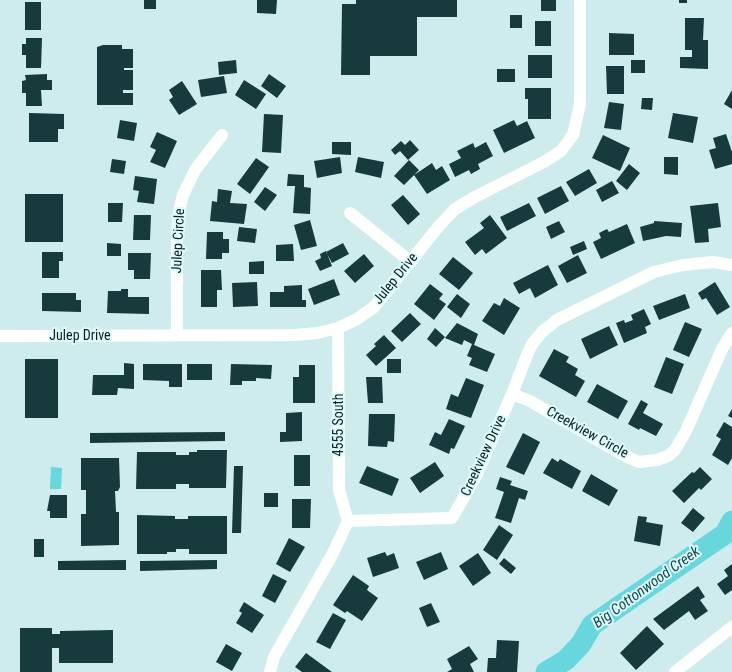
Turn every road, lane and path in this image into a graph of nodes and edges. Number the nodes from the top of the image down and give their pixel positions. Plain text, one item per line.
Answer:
1 (580, 0) edge
2 (222, 135) dead end
3 (350, 213) dead end
4 (411, 262) junction
5 (732, 265) edge
6 (338, 328) junction
7 (732, 333) edge
8 (0, 336) edge
9 (177, 336) junction
10 (512, 394) junction
11 (348, 521) junction
12 (732, 627) edge
13 (270, 672) edge
14 (675, 672) edge

1 - 4 street, Julep Drive
2 - 9 street, Julep Circle
3 - 4 street
4 - 6 street, Julep Drive
5 - 10 street, Creekview Drive
6 - 9 street, Julep Drive
6 - 11 street, 4555 South
7 - 10 street, Creekview Circle
8 - 9 street, Julep Drive
10 - 11 street, Creekview Drive
11 - 13 street
12 - 14 street

